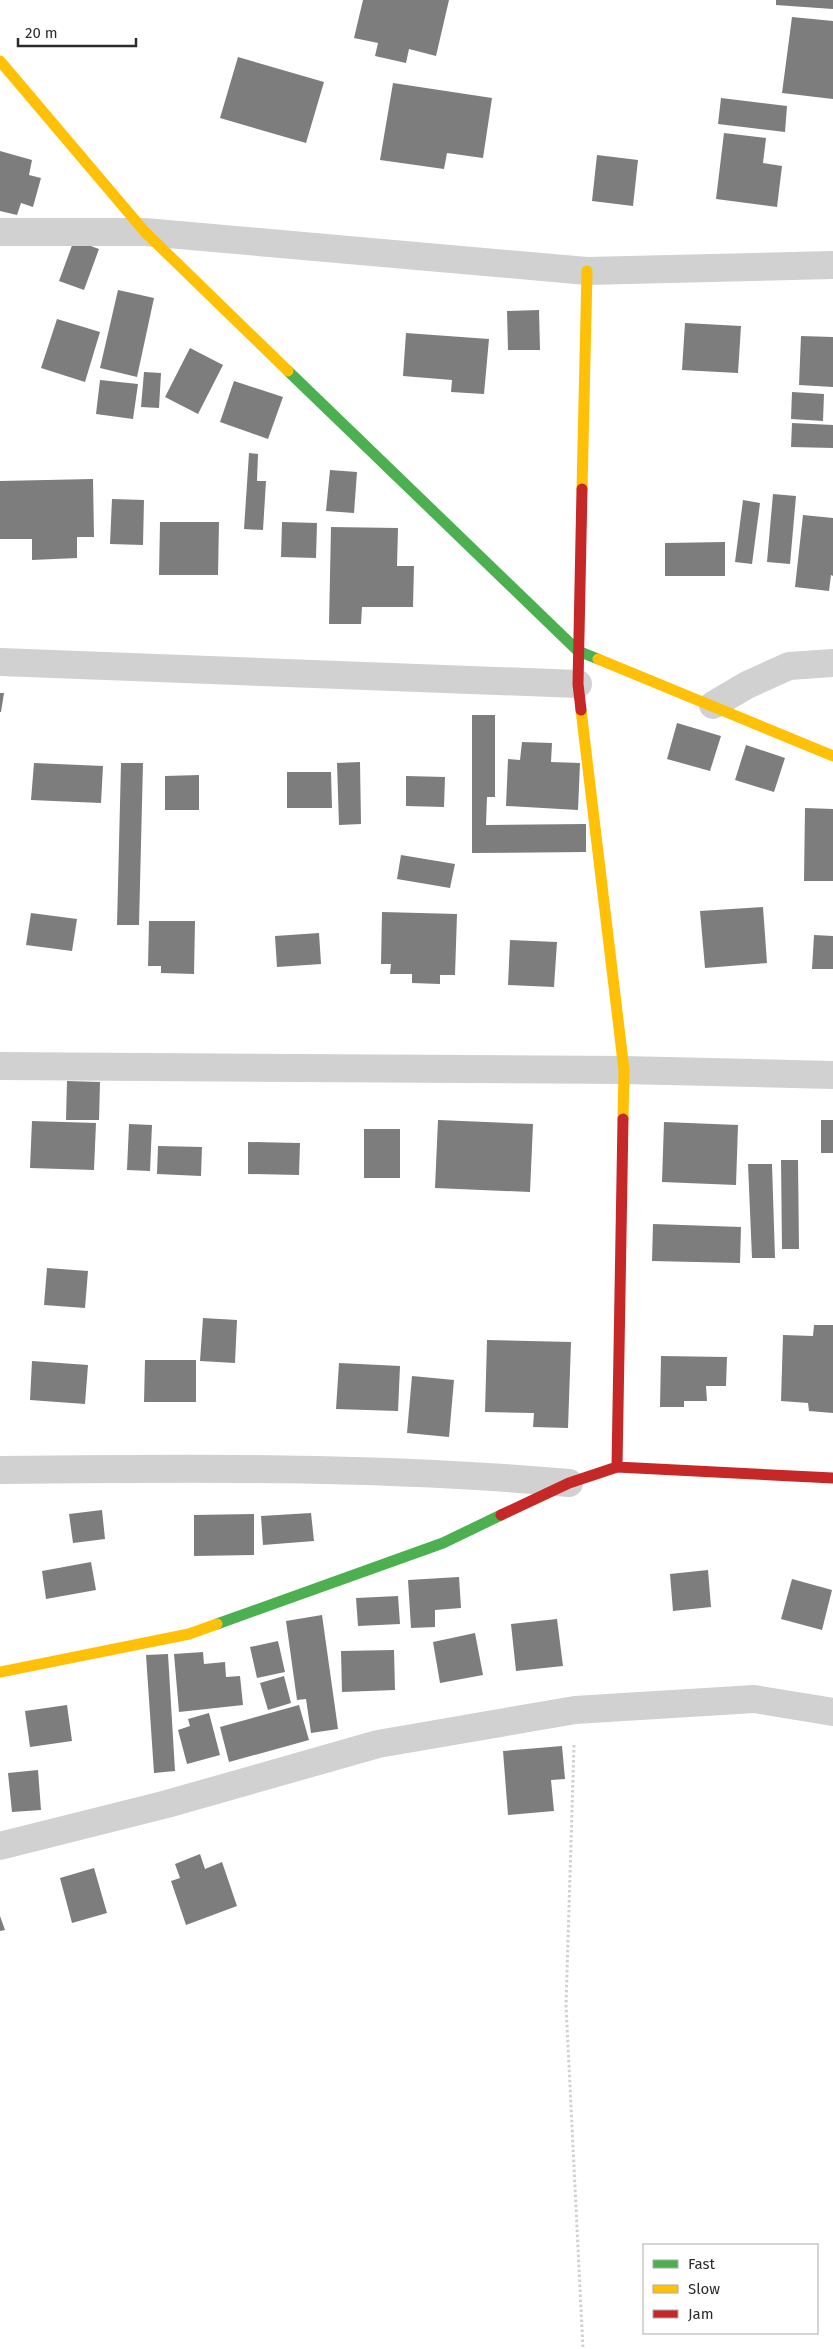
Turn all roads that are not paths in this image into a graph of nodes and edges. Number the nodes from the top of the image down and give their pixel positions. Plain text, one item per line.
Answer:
1 (0, 61) edge
2 (0, 232) edge
3 (145, 232) junction
4 (833, 266) edge
5 (587, 270) junction
6 (578, 651) junction
7 (0, 662) edge
8 (833, 663) edge
9 (578, 684) junction
10 (713, 705) junction
11 (833, 756) edge
12 (0, 1066) edge
13 (624, 1070) junction
14 (833, 1075) edge
15 (617, 1467) junction
16 (0, 1470) edge
17 (833, 1478) edge
18 (569, 1483) junction
19 (0, 1672) edge
20 (833, 1712) edge
21 (0, 1846) edge

1 - 3 street
2 - 3 street
3 - 5 street
3 - 6 street
4 - 5 street
5 - 6 street
6 - 9 street
6 - 10 street
7 - 9 street
8 - 10 street
9 - 13 street
10 - 11 street
12 - 13 street
13 - 14 street
13 - 15 street
15 - 17 street
15 - 18 street
16 - 18 street
18 - 19 street
20 - 21 street

